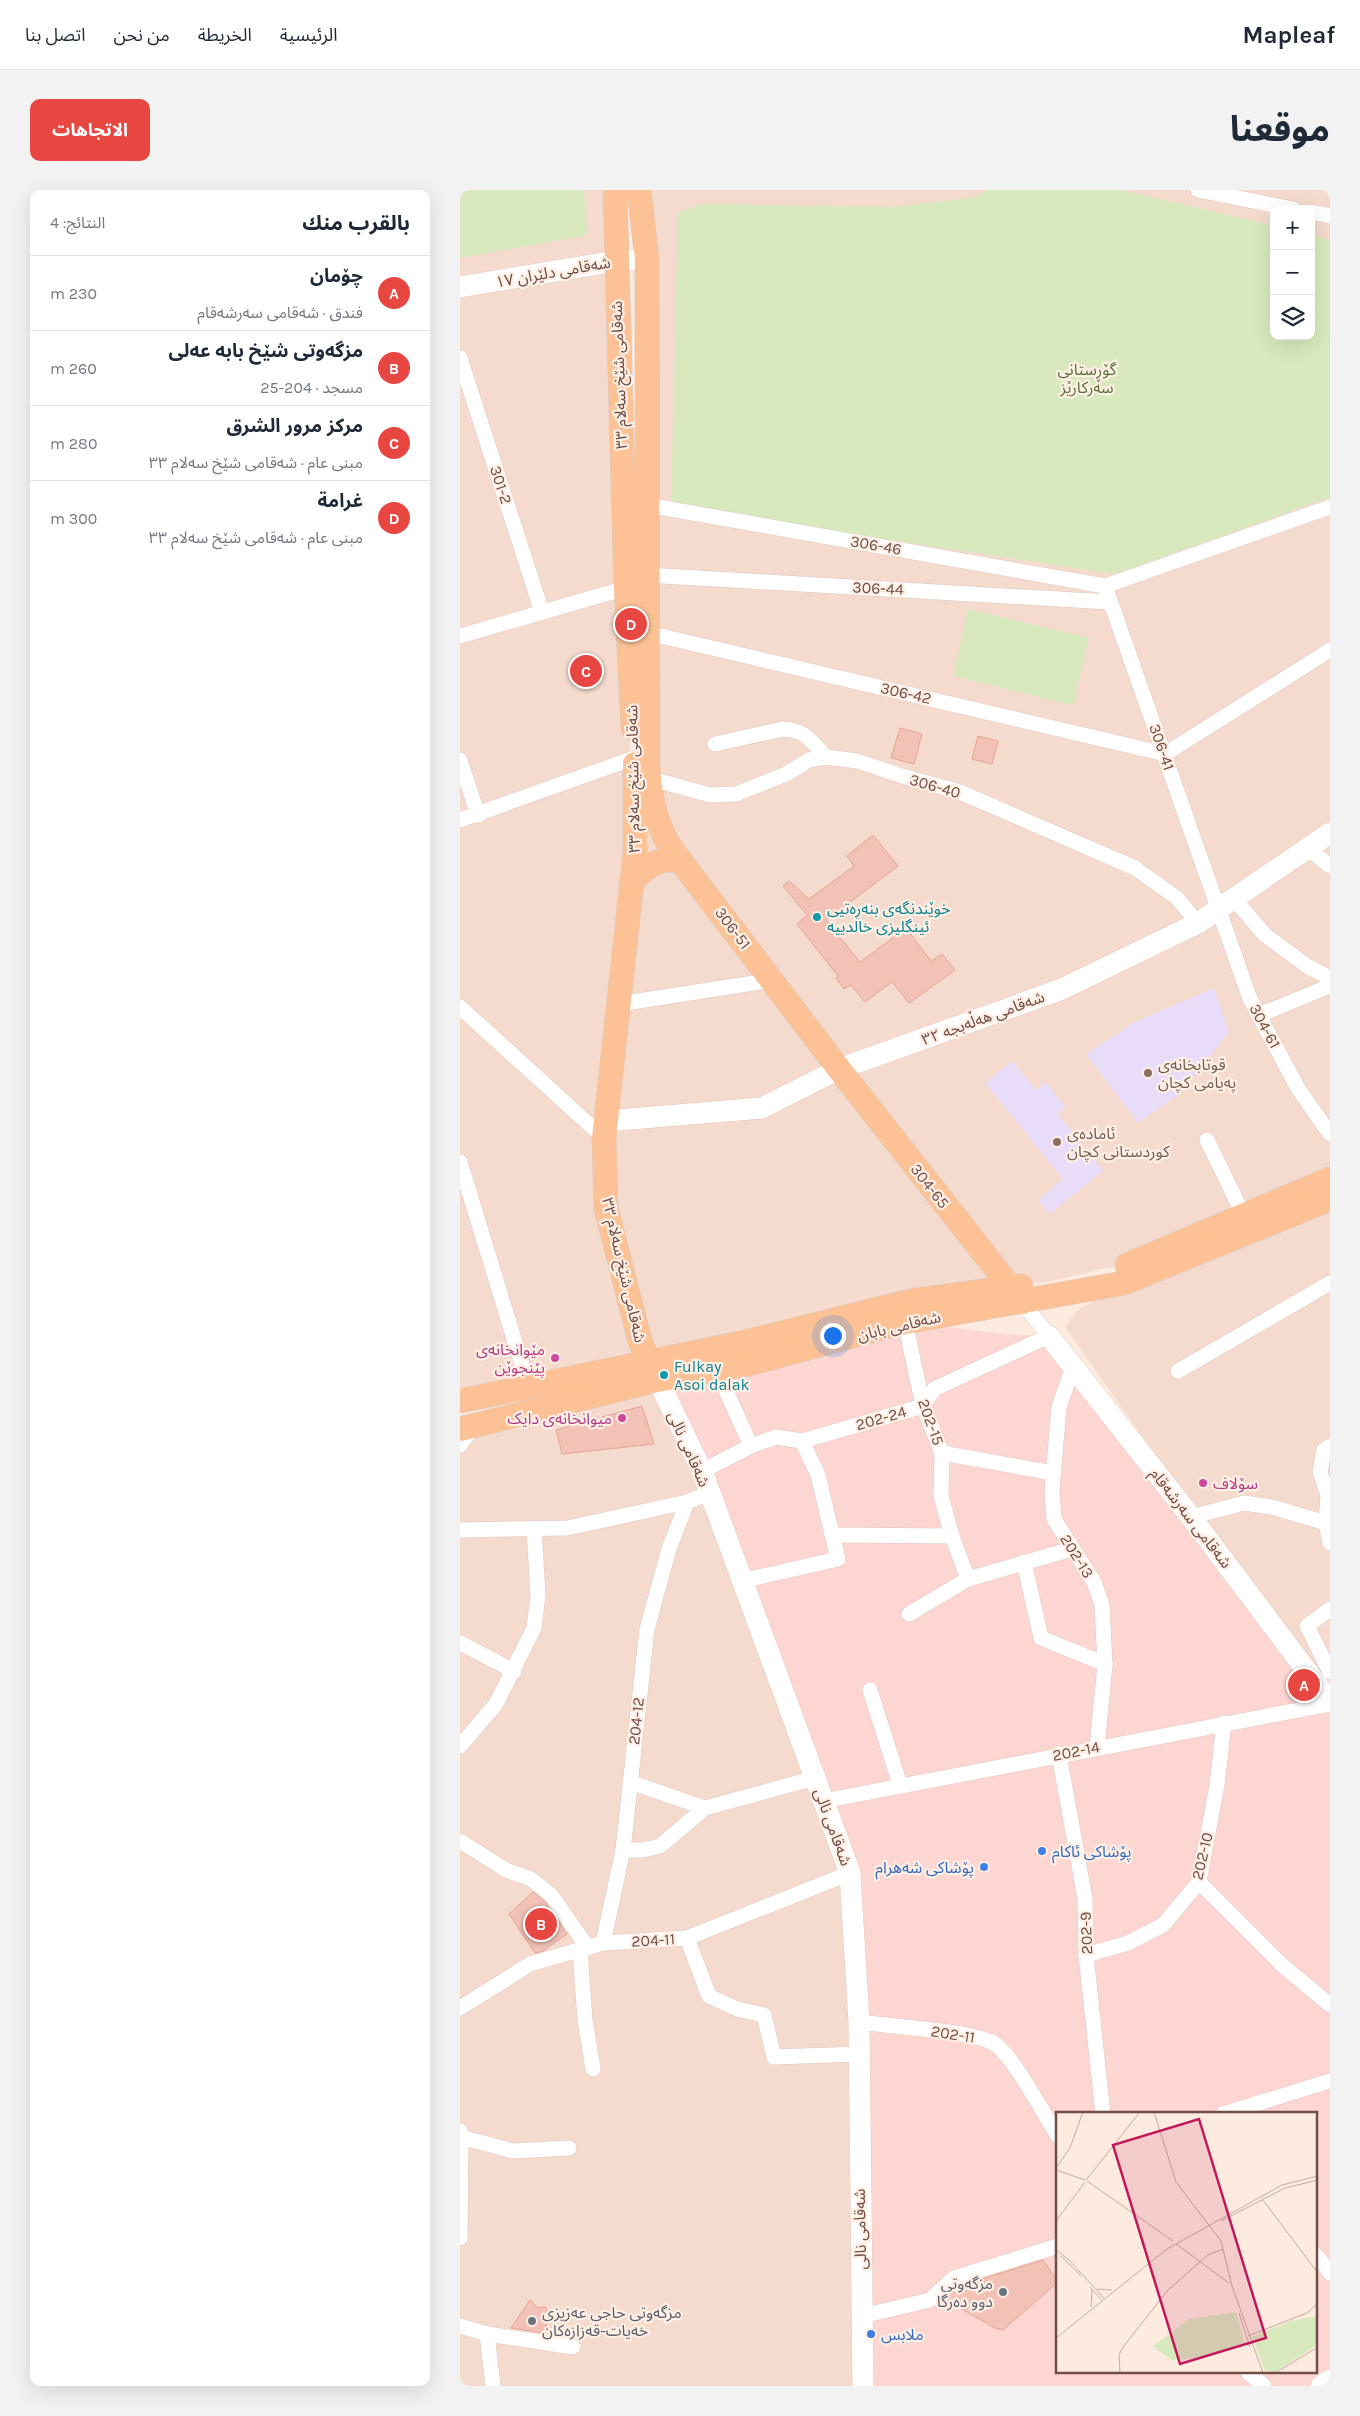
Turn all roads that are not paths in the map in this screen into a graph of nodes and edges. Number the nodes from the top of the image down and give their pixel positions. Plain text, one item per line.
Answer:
1 (615, 190) edge
2 (639, 190) edge
3 (1198, 190) edge
4 (1273, 205) edge
5 (1315, 213) edge
6 (1330, 216) edge
7 (647, 259) junction
8 (616, 261) junction
9 (460, 287) edge
10 (460, 358) edge
11 (647, 505) junction
12 (1330, 507) edge
13 (646, 575) junction
14 (1106, 586) junction
15 (626, 588) junction
16 (1110, 602) junction
17 (542, 612) junction
18 (648, 633) junction
19 (460, 636) edge
20 (1330, 650) edge
21 (639, 683) junction
22 (715, 744) dead end
23 (1165, 754) junction
24 (826, 757) junction
25 (634, 758) junction
26 (460, 760) edge
27 (648, 778) junction
28 (478, 815) junction
29 (460, 820) edge
30 (1330, 833) edge
31 (1307, 848) junction
32 (681, 861) junction
33 (1330, 866) edge
34 (632, 881) junction
35 (1227, 904) junction
36 (1198, 923) junction
37 (1330, 978) edge
38 (773, 980) junction
39 (1330, 986) edge
40 (619, 1004) junction
41 (460, 1007) edge
42 (1259, 1015) junction
43 (467, 1024) edge
44 (838, 1069) junction
45 (605, 1130) junction
46 (1330, 1134) edge
47 (1207, 1140) dead end
48 (460, 1162) edge
49 (1330, 1179) edge
50 (1330, 1199) edge
51 (1243, 1214) junction
52 (1330, 1283) edge
53 (1015, 1295) junction
54 (905, 1322) junction
55 (1050, 1336) junction
56 (1073, 1367) junction
57 (653, 1371) junction
58 (717, 1371) junction
59 (1178, 1371) dead end
60 (529, 1388) junction
61 (460, 1401) edge
62 (923, 1406) junction
63 (464, 1434) edge
64 (802, 1441) junction
65 (751, 1446) junction
66 (1327, 1448) edge
67 (942, 1452) junction
68 (702, 1471) junction
69 (1053, 1473) junction
70 (709, 1493) junction
71 (687, 1502) junction
72 (1191, 1516) junction
73 (1326, 1523) junction
74 (534, 1528) junction
75 (460, 1530) edge
76 (832, 1535) junction
77 (952, 1536) junction
78 (1330, 1543) edge
79 (1072, 1549) junction
80 (1024, 1562) junction
81 (968, 1579) junction
82 (741, 1581) junction
83 (1330, 1609) edge
84 (909, 1614) dead end
85 (460, 1644) edge
86 (1105, 1664) junction
87 (514, 1671) junction
88 (1330, 1672) edge
89 (870, 1690) dead end
90 (1330, 1703) edge
91 (1224, 1723) junction
92 (460, 1746) edge
93 (1097, 1747) junction
94 (1060, 1754) junction
95 (815, 1778) junction
96 (630, 1782) junction
97 (900, 1784) junction
98 (823, 1801) junction
99 (705, 1808) junction
100 (460, 1841) edge
101 (622, 1850) junction
102 (850, 1873) junction
103 (1199, 1882) junction
104 (687, 1938) junction
105 (603, 1943) junction
106 (584, 1949) junction
107 (1086, 1956) junction
108 (1330, 2005) edge
109 (460, 2008) edge
110 (859, 2022) junction
111 (859, 2054) junction
112 (594, 2069) dead end
113 (1330, 2081) edge
114 (1103, 2112) edge
115 (1231, 2112) edge
116 (460, 2131) edge
117 (1056, 2133) edge
118 (461, 2137) edge
119 (570, 2148) dead end
120 (460, 2238) edge
121 (1056, 2247) edge
122 (1318, 2258) edge
123 (1330, 2273) edge
124 (862, 2316) junction
125 (460, 2326) edge
126 (487, 2334) junction
127 (573, 2347) dead end
128 (1250, 2374) edge
129 (1330, 2380) edge
130 (493, 2386) edge
131 (863, 2386) edge
132 (1264, 2386) edge
133 (1321, 2386) edge

1 - 8 main road, شەقامی شێخ سەلام ٣٣
2 - 7 main road, شەقامی شێخ سەلام ٣٣
3 - 4 street
5 - 6 street
7 - 8 main road, شەقامی دلێران ١٧
7 - 11 main road, شەقامی شێخ سەلام ٣٣
8 - 9 main road, شەقامی دلێران ١٧
8 - 15 main road, شەقامی شێخ سەلام ٣٣
10 - 17 street, 301-2
11 - 13 main road, شەقامی شێخ سەلام ٣٣
11 - 14 street, 306-46
12 - 14 street
13 - 16 street, 306-44
13 - 18 main road, شەقامی شێخ سەلام ٣٣
14 - 16 street, 306-41
15 - 17 street
15 - 21 main road, شەقامی شێخ سەلام ٣٣
16 - 23 street, 306-41
17 - 19 street
18 - 21 main road, شەقامی شێخ سەلام ٣٣
18 - 23 street, 306-42
20 - 23 street
21 - 25 main road, شەقامی شێخ سەلام ٣٣
21 - 27 main road, شەقامی شێخ سەلام ٣٣
22 - 24 street
23 - 35 street, 306-41
24 - 27 street, 306-40
24 - 36 street, 306-40
25 - 28 street
25 - 34 main road, شەقامی شێخ سەلام ٣٣
26 - 28 street
27 - 32 main road, 306-51
28 - 29 street
30 - 31 main road, شەقامی هەڵەبجە ٣٢
31 - 33 street
31 - 35 main road, شەقامی هەڵەبجە ٣٢
32 - 34 main road
32 - 38 main road, 306-51
34 - 40 main road, شەقامی شێخ سەلام ٣٣
35 - 36 main road, شەقامی هەڵەبجە ٣٢
35 - 37 street
35 - 42 street, 304-61
36 - 44 main road, شەقامی هەڵەبجە ٣٢
38 - 40 street
38 - 44 main road, 306-51
39 - 42 street
40 - 45 main road, شەقامی شێخ سەلام ٣٣
41 - 43 street
42 - 46 street, 304-61
43 - 45 street
44 - 45 main road, شەقامی هەڵەبجە ٣٢
44 - 53 main road, 304-65
45 - 57 main road, شەقامی شێخ سەلام ٣٣
47 - 51 street
48 - 60 street
49 - 51 main road
50 - 53 main road, شەقامی بابان
51 - 53 main road
52 - 59 street
53 - 54 main road, شەقامی بابان
53 - 55 street
53 - 57 main road
54 - 58 main road, شەقامی بابان
54 - 62 street, 202-15
55 - 56 main road, شەقامی سەرشەقام
55 - 62 street, 202-24
56 - 69 street, 202-13
56 - 72 main road, شەقامی سەرشەقام
57 - 58 main road, شەقامی بابان
57 - 60 main road
57 - 63 main road, شەقامی بابان
57 - 68 main road, شەقامی نالی
58 - 65 street
60 - 61 main road
62 - 64 street, 202-24
62 - 67 street, 202-15
64 - 65 street, 202-24
64 - 76 street
65 - 68 street, 202-24
66 - 73 street
67 - 69 street
67 - 77 street, 202-15
68 - 70 main road, شەقامی نالی
69 - 79 street, 202-13
70 - 71 street
70 - 82 main road, شەقامی نالی
71 - 74 street
71 - 96 street, 204-12
72 - 73 street
72 - 90 main road, شەقامی سەرشەقام
73 - 78 street
74 - 75 street
74 - 87 street
76 - 77 street
76 - 82 street
77 - 81 street, 202-15
79 - 80 street
79 - 86 street, 202-13
80 - 81 street
80 - 86 street
81 - 84 street
82 - 95 main road, شەقامی نالی
83 - 88 street
85 - 87 street
86 - 93 street, 202-13
87 - 92 street
89 - 97 street
90 - 91 street, 202-14
91 - 93 street, 202-14
91 - 103 street, 202-10
93 - 94 street, 202-14
94 - 97 street, 202-14
94 - 107 street, 202-9
95 - 98 main road, شەقامی نالی
95 - 99 street
96 - 99 street
96 - 101 street, 204-12
97 - 98 street, 202-14
98 - 102 main road, شەقامی نالی
99 - 101 street
100 - 106 street
101 - 105 street, 204-12
102 - 104 street, 204-11
102 - 110 main road, شەقامی نالی
103 - 107 street, 202-10
103 - 108 street
104 - 105 street, 204-11
104 - 111 street
105 - 106 street, 204-11
106 - 109 street, 204-11
106 - 112 street
107 - 114 street, 202-9
110 - 111 main road, شەقامی نالی
110 - 117 street, 202-11
111 - 124 main road, شەقامی نالی
113 - 115 street
116 - 118 street
118 - 119 street
118 - 120 street
121 - 124 street
122 - 123 street
124 - 131 main road, شەقامی نالی
125 - 126 street
126 - 127 street
126 - 130 street
128 - 132 street
129 - 133 main road

